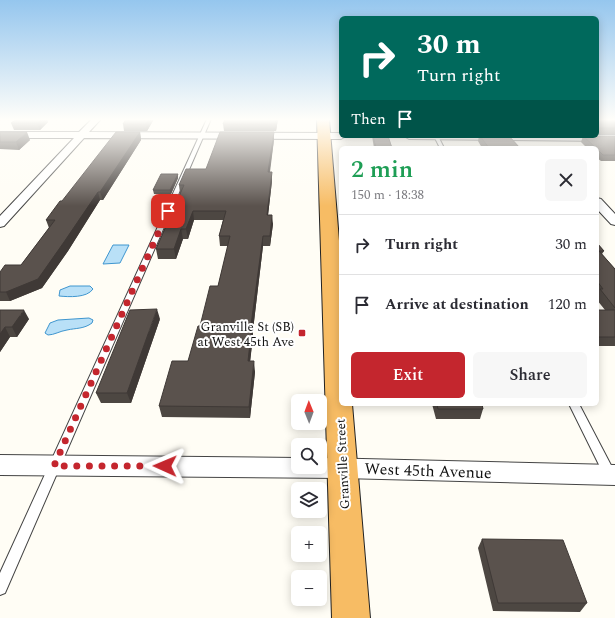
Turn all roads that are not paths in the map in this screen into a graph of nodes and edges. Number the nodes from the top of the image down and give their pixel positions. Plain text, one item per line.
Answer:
1 (70, 148) edge
2 (196, 148) edge
3 (330, 148) edge
4 (599, 204) edge
5 (615, 221) edge
6 (0, 223) edge
7 (339, 390) edge
8 (340, 406) edge
9 (575, 406) edge
10 (0, 465) edge
11 (54, 466) junction
12 (342, 468) junction
13 (613, 475) edge
14 (0, 588) edge
15 (351, 618) edge

1 - 6 street
2 - 11 lane
3 - 7 highway, Granville Street
4 - 5 street
8 - 12 highway, Granville Street
9 - 13 lane
10 - 11 street, West 45th Avenue
11 - 12 street, West 45th Avenue
11 - 14 lane
12 - 13 street, West 45th Avenue
12 - 15 highway, Granville Street

